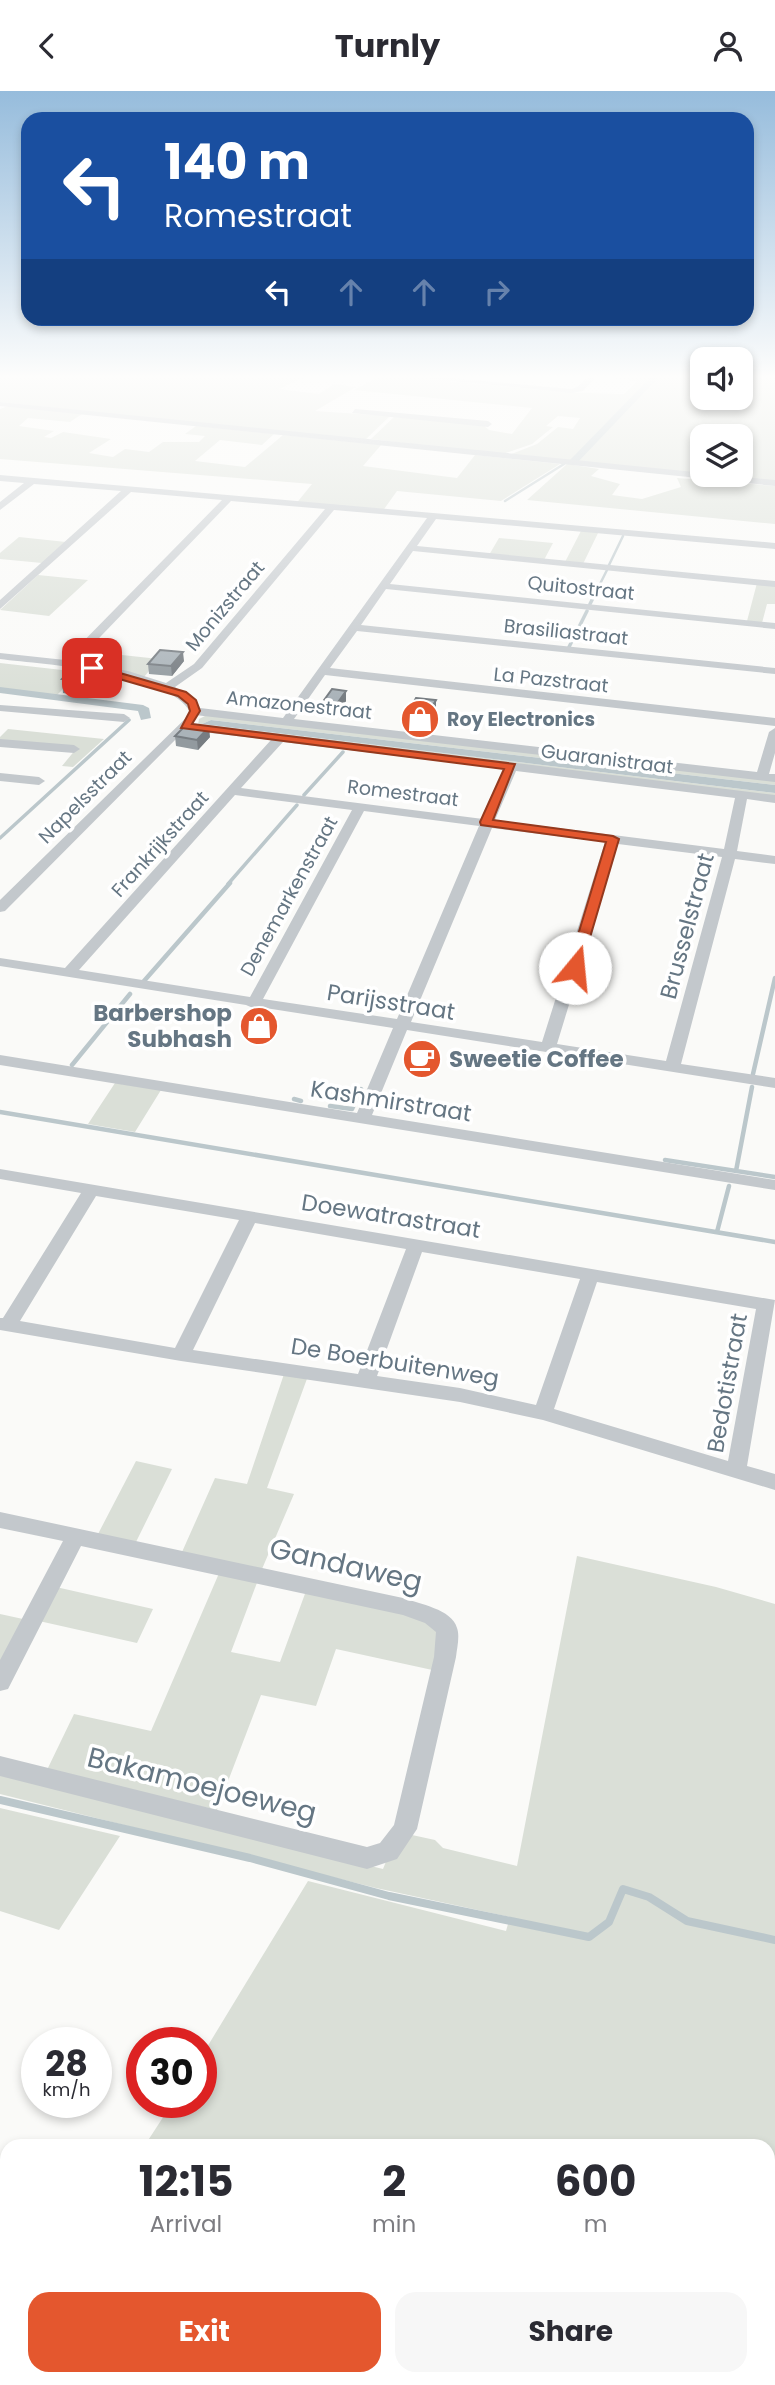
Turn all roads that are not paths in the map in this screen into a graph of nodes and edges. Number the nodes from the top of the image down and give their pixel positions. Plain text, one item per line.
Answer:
1 (27, 485) edge
2 (75, 485) edge
3 (128, 490) junction
4 (228, 499) junction
5 (0, 507) edge
6 (330, 509) junction
7 (435, 514) junction
8 (775, 546) edge
9 (412, 548) junction
10 (775, 584) edge
11 (383, 586) junction
12 (0, 606) edge
13 (775, 625) edge
14 (354, 627) junction
15 (0, 656) edge
16 (68, 664) junction
17 (323, 671) junction
18 (775, 671) edge
19 (167, 687) junction
20 (0, 708) edge
21 (195, 711) junction
22 (124, 718) dead end
23 (287, 720) junction
24 (775, 722) edge
25 (185, 726) junction
26 (775, 732) edge
27 (279, 739) junction
28 (0, 743) edge
29 (74, 749) dead end
30 (511, 767) junction
31 (0, 777) edge
32 (769, 778) edge
33 (39, 781) dead end
34 (234, 791) junction
35 (742, 795) junction
36 (775, 799) edge
37 (360, 807) junction
38 (486, 822) junction
39 (613, 839) junction
40 (730, 854) junction
41 (775, 860) edge
42 (0, 908) edge
43 (0, 962) edge
44 (67, 974) junction
45 (253, 1004) junction
46 (402, 1026) junction
47 (548, 1049) junction
48 (0, 1060) edge
49 (672, 1067) junction
50 (775, 1083) edge
51 (362, 1119) junction
52 (0, 1174) edge
53 (775, 1185) edge
54 (91, 1190) junction
55 (249, 1218) junction
56 (416, 1245) junction
57 (590, 1275) junction
58 (771, 1305) edge
59 (4, 1325) edge
60 (181, 1355) junction
61 (366, 1379) junction
62 (543, 1413) junction
63 (736, 1470) junction
64 (775, 1482) edge
65 (0, 1520) edge
66 (76, 1536) junction
67 (0, 1682) edge
68 (0, 1766) edge
69 (388, 1851) joint

1 - 5 street
2 - 3 street
3 - 4 street
3 - 12 street
4 - 6 street
4 - 16 street
6 - 7 street
6 - 19 street, Monizstraat
7 - 8 street
7 - 9 street
9 - 10 street
9 - 11 street
11 - 13 street, Quitostraat
11 - 14 street
14 - 17 street
14 - 18 street, Brasiliastraat
15 - 16 street
16 - 19 street
17 - 23 street
17 - 24 street, La Pazstraat
19 - 21 street
20 - 22 street
21 - 23 street, Amazonestraat
21 - 25 street, Napelsstraat
23 - 32 street, Amazonestraat
25 - 27 street, Guaranistraat
25 - 42 street, Napelsstraat
26 - 32 street
27 - 30 street, Guaranistraat
27 - 34 street, Frankrijkstraat
28 - 29 street
30 - 35 street, Guaranistraat
30 - 38 street
31 - 33 street
34 - 37 street, Romestraat
34 - 44 street, Frankrijkstraat
35 - 36 street, Guaranistraat
35 - 40 street, Brusselstraat
37 - 38 street, Romestraat
37 - 45 street, Denemarkenstraat
38 - 39 street, Romestraat
38 - 46 street
39 - 40 street, Romestraat
39 - 47 street
40 - 41 street, Romestraat
40 - 49 street, Brusselstraat
43 - 44 street, Parijsstraat
44 - 45 street, Parijsstraat
45 - 46 street, Parijsstraat
46 - 47 street, Parijsstraat
46 - 51 street
47 - 49 street, Parijsstraat
48 - 51 street, Kashmirstraat
49 - 50 street, Parijsstraat
51 - 53 street, Kashmirstraat
52 - 54 street, Doewatrastraat
54 - 55 street, Doewatrastraat
54 - 59 street
55 - 56 street, Doewatrastraat
55 - 60 street
56 - 57 street, Doewatrastraat
56 - 61 street
57 - 58 street, Doewatrastraat
57 - 62 street
58 - 63 street, Bedotistraat
59 - 60 street, De Boerbuitenweg
60 - 61 street, De Boerbuitenweg
61 - 62 street, De Boerbuitenweg
62 - 63 street, De Boerbuitenweg
63 - 64 street, De Boerbuitenweg
65 - 66 street, Gandaweg
66 - 67 street
66 - 69 street, Gandaweg
68 - 69 street, Bakamoejoeweg

